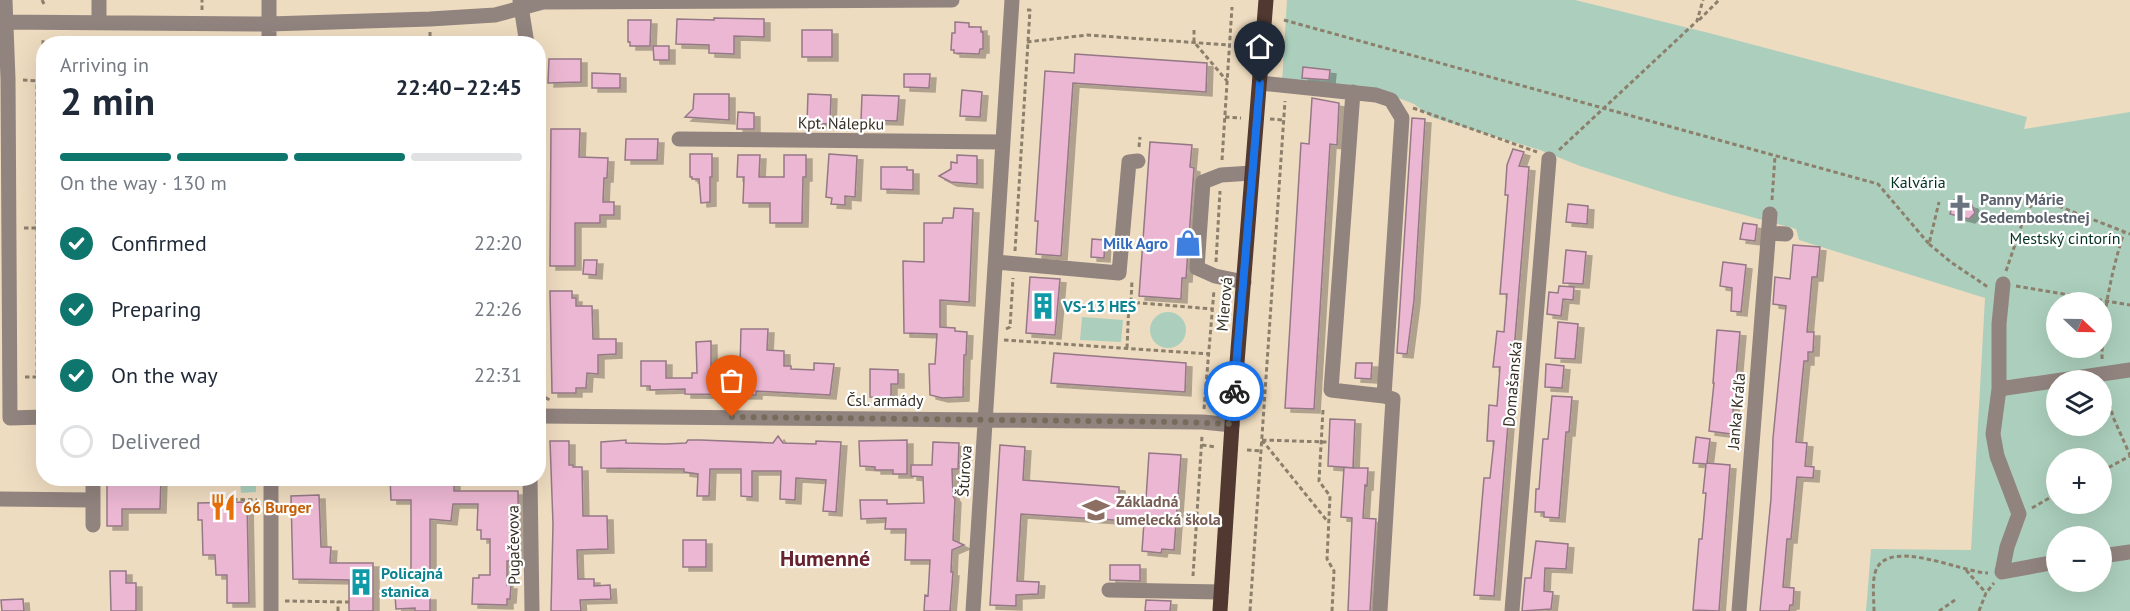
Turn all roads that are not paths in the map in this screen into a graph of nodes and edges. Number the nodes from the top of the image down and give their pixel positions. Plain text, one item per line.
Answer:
1 (5, 0) edge
2 (99, 0) edge
3 (269, 0) edge
4 (952, 0) edge
5 (1266, 0) edge
6 (761, 1) edge
7 (521, 4) edge
8 (1015, 5) edge
9 (3, 22) edge
10 (99, 23) junction
11 (269, 24) junction
12 (269, 36) edge
13 (526, 36) edge
14 (1260, 83) junction
15 (1353, 92) junction
16 (679, 139) dead end
17 (1004, 142) junction
18 (1549, 159) road end
19 (1138, 161) dead end
20 (1252, 173) junction
21 (1770, 214) road end
22 (1769, 233) junction
23 (1786, 234) dead end
24 (996, 262) junction
25 (1244, 282) junction
26 (2003, 284) road end
27 (2130, 370) edge
28 (1999, 389) junction
29 (1384, 396) junction
30 (546, 416) edge
31 (36, 417) edge
32 (986, 419) junction
33 (1232, 424) junction
34 (93, 486) edge
35 (271, 486) edge
36 (530, 486) edge
37 (0, 499) edge
38 (93, 500) junction
39 (93, 525) dead end
40 (2130, 552) edge
41 (2112, 555) edge
42 (2046, 564) edge
43 (1109, 590) dead end
44 (1221, 592) junction
45 (271, 606) edge
46 (532, 611) edge
47 (973, 611) edge
48 (1220, 611) edge
49 (1380, 611) edge
50 (1512, 611) edge
51 (1738, 611) edge

1 - 9 street
2 - 10 street
3 - 11 street
4 - 6 street
5 - 14 main road, Mierová
6 - 7 street
7 - 11 street
7 - 13 street
8 - 17 street, Štúrova
9 - 10 street
9 - 31 street
10 - 11 street
11 - 12 street
14 - 15 street
14 - 20 main road, Mierová
15 - 29 street
15 - 29 street
16 - 17 street, Kpt. Nálepku
17 - 24 street, Štúrova
18 - 50 street, Domašanská
19 - 24 street
20 - 25 main road, Mierová
20 - 25 street
21 - 22 street, Janka Kráľa
22 - 23 street
22 - 51 street, Janka Kráľa
24 - 32 street, Štúrova
25 - 33 main road, Mierová
26 - 28 street
27 - 28 street
28 - 42 street
29 - 49 street
30 - 32 street, Čsl. armády
32 - 33 street, Čsl. armády
32 - 47 street, Štúrova
33 - 44 main road, Mierová
34 - 38 street
35 - 45 street
36 - 46 street, Pugačevova
37 - 38 street
38 - 39 street
40 - 41 street
43 - 44 street
44 - 48 main road, Mierová

